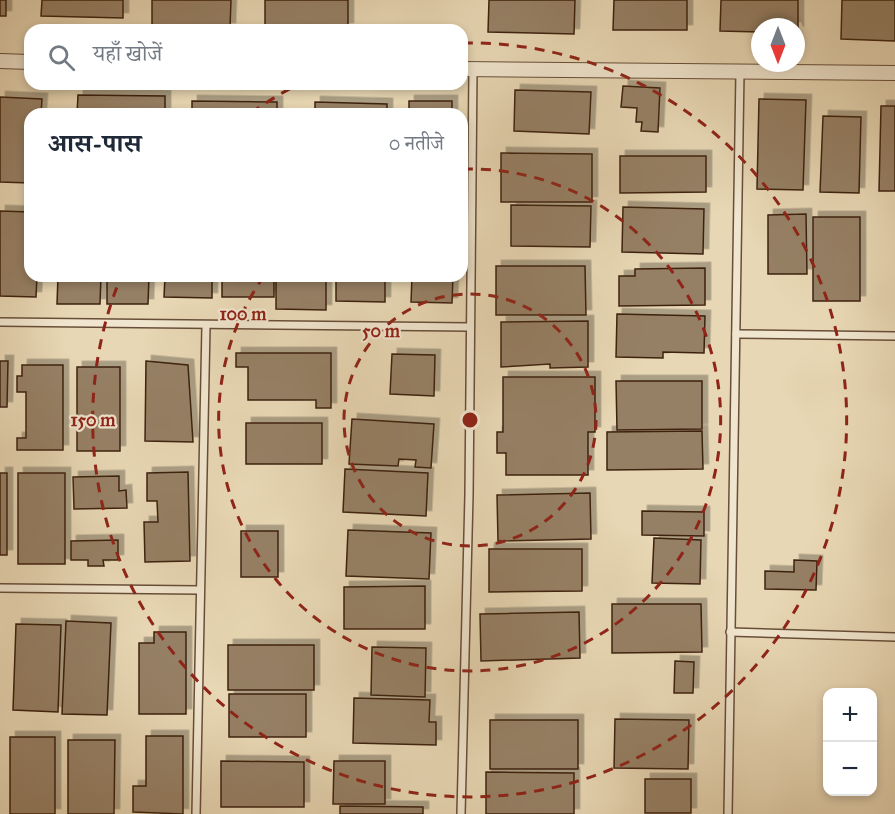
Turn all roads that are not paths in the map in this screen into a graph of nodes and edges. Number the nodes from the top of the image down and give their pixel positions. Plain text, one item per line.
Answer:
1 (0, 61) edge
2 (24, 62) edge
3 (468, 69) edge
4 (740, 72) junction
5 (895, 73) edge
6 (467, 90) edge
7 (467, 108) edge
8 (468, 155) edge
9 (0, 322) edge
10 (206, 326) junction
11 (470, 327) junction
12 (736, 334) junction
13 (895, 336) edge
14 (0, 588) edge
15 (199, 590) junction
16 (730, 632) junction
17 (895, 637) edge
18 (196, 814) edge
19 (461, 814) edge
20 (728, 814) edge

1 - 2 street
3 - 4 street
4 - 5 street
4 - 12 lane
6 - 7 lane
8 - 11 lane
9 - 10 lane
10 - 11 lane
10 - 15 lane
11 - 19 lane
12 - 13 lane
12 - 16 lane
14 - 15 lane
15 - 18 lane
16 - 17 lane
16 - 20 lane

